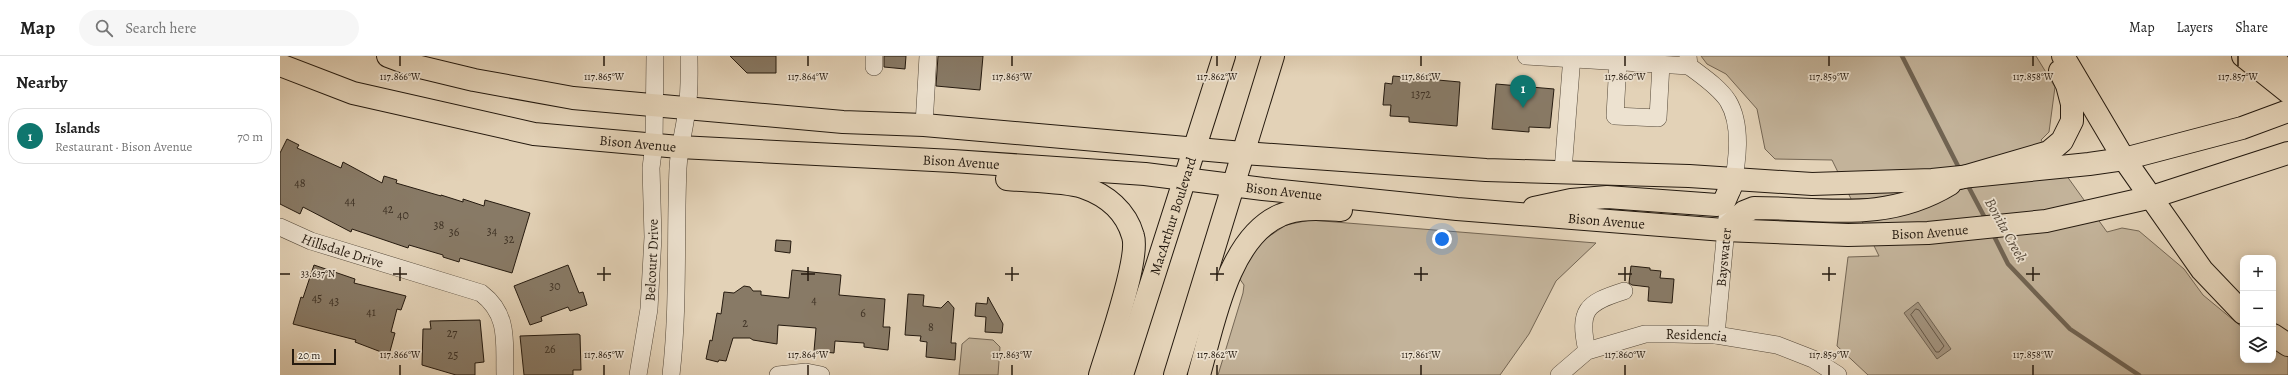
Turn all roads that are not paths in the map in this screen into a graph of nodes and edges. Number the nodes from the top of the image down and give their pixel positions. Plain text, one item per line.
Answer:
1 (388, 56) edge
2 (655, 56) edge
3 (689, 56) edge
4 (928, 56) edge
5 (1224, 56) edge
6 (1273, 56) edge
7 (1526, 56) edge
8 (2052, 56) edge
9 (2063, 56) edge
10 (2243, 56) edge
11 (2271, 56) edge
12 (1572, 57) edge
13 (1688, 61) edge
14 (1618, 62) junction
15 (1661, 64) junction
16 (280, 65) edge
17 (2288, 73) edge
18 (2288, 92) edge
19 (654, 105) junction
20 (687, 108) junction
21 (2288, 111) edge
22 (924, 125) junction
23 (654, 144) junction
24 (679, 147) junction
25 (1196, 148) junction
26 (1243, 152) junction
27 (2280, 156) edge
28 (2124, 159) junction
29 (952, 161) junction
30 (1563, 171) junction
31 (1184, 178) junction
32 (1960, 178) junction
33 (1734, 179) junction
34 (1232, 186) junction
35 (2152, 197) junction
36 (1457, 209) junction
37 (1509, 213) junction
38 (280, 227) edge
39 (1724, 230) junction
40 (1624, 291) dead end
41 (2240, 310) edge
42 (1716, 335) junction
43 (2276, 337) edge
44 (2288, 345) edge
45 (1587, 351) junction
46 (505, 375) edge
47 (639, 375) edge
48 (671, 375) edge
49 (778, 375) edge
50 (821, 375) edge
51 (1100, 375) edge
52 (1122, 375) edge
53 (1175, 375) edge
54 (1198, 375) edge
55 (1559, 375) edge
56 (1838, 375) edge

1 - 19 main road
2 - 19 street, Belcourt Drive
3 - 20 street, Belcourt Drive
4 - 22 street
5 - 25 main road, MacArthur Boulevard
6 - 26 main road
7 - 12 street
8 - 32 main road
9 - 28 main road
10 - 18 main road
11 - 17 main road
12 - 14 street
12 - 30 street
13 - 15 street
13 - 33 street, Bayswater
14 - 15 street
14 - 15 street
16 - 23 main road, Bison Avenue
19 - 20 main road
19 - 23 street, Belcourt Drive
20 - 22 main road
20 - 24 street, Belcourt Drive
21 - 28 main road
22 - 25 main road
23 - 24 main road, Bison Avenue
23 - 47 street, Belcourt Drive
24 - 29 main road, Bison Avenue
24 - 48 street, Belcourt Drive
25 - 26 main road
25 - 31 main road, MacArthur Boulevard
26 - 30 main road
26 - 34 main road
27 - 35 main road, Bison Avenue
28 - 32 main road
28 - 35 main road
29 - 31 main road, Bison Avenue
29 - 51 main road
30 - 33 main road
31 - 34 main road, Bison Avenue
31 - 52 main road, MacArthur Boulevard
32 - 33 main road
32 - 39 main road
33 - 37 main road
33 - 39 street, Bayswater
34 - 36 main road, Bison Avenue
34 - 53 main road
35 - 39 main road, Bison Avenue
35 - 41 main road
36 - 37 main road, Bison Avenue
36 - 54 main road
37 - 39 main road, Bison Avenue
38 - 46 street, Hillsdale Drive
39 - 42 street, Bayswater
40 - 45 street
42 - 45 street, Residencia
42 - 56 street, Residencia
43 - 44 main road
45 - 55 street, Residencia
49 - 50 street

